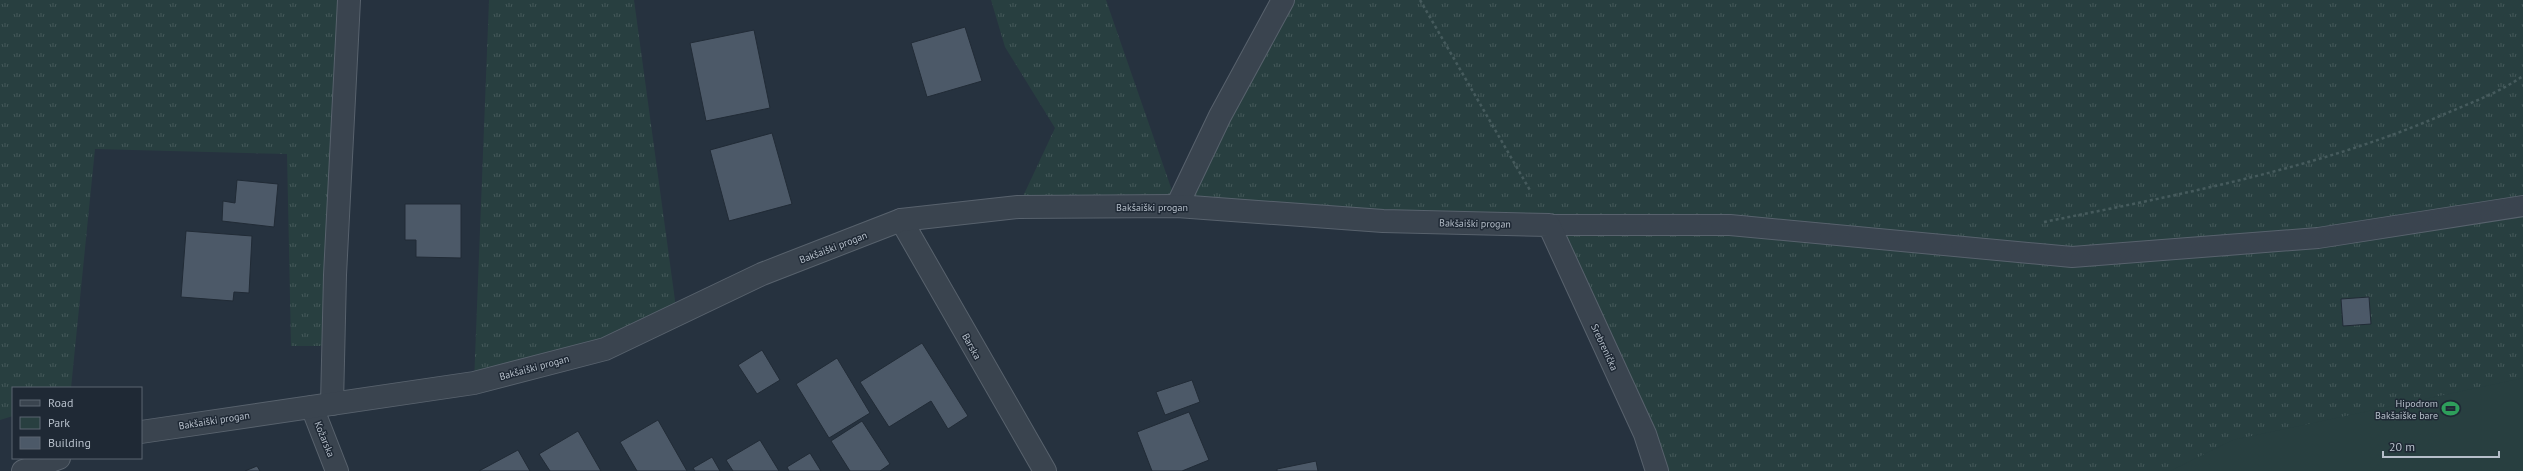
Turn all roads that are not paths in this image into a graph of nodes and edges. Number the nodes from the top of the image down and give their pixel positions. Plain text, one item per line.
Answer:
1 (349, 0) edge
2 (1283, 0) edge
3 (1177, 206) junction
4 (2523, 206) edge
5 (901, 220) junction
6 (1549, 225) junction
7 (322, 406) junction
8 (142, 432) edge
9 (56, 459) edge
10 (23, 471) edge
11 (337, 471) edge
12 (1045, 471) edge
13 (1657, 471) edge

1 - 7 street
2 - 3 street
3 - 5 street, Bakšaiški progan
3 - 6 street, Bakšaiški progan
4 - 6 lane
5 - 7 street, Bakšaiški progan
5 - 12 street, Barska
6 - 13 street, Srebrenička
7 - 8 street, Bakšaiški progan
7 - 11 street, Kožarska
9 - 10 street

